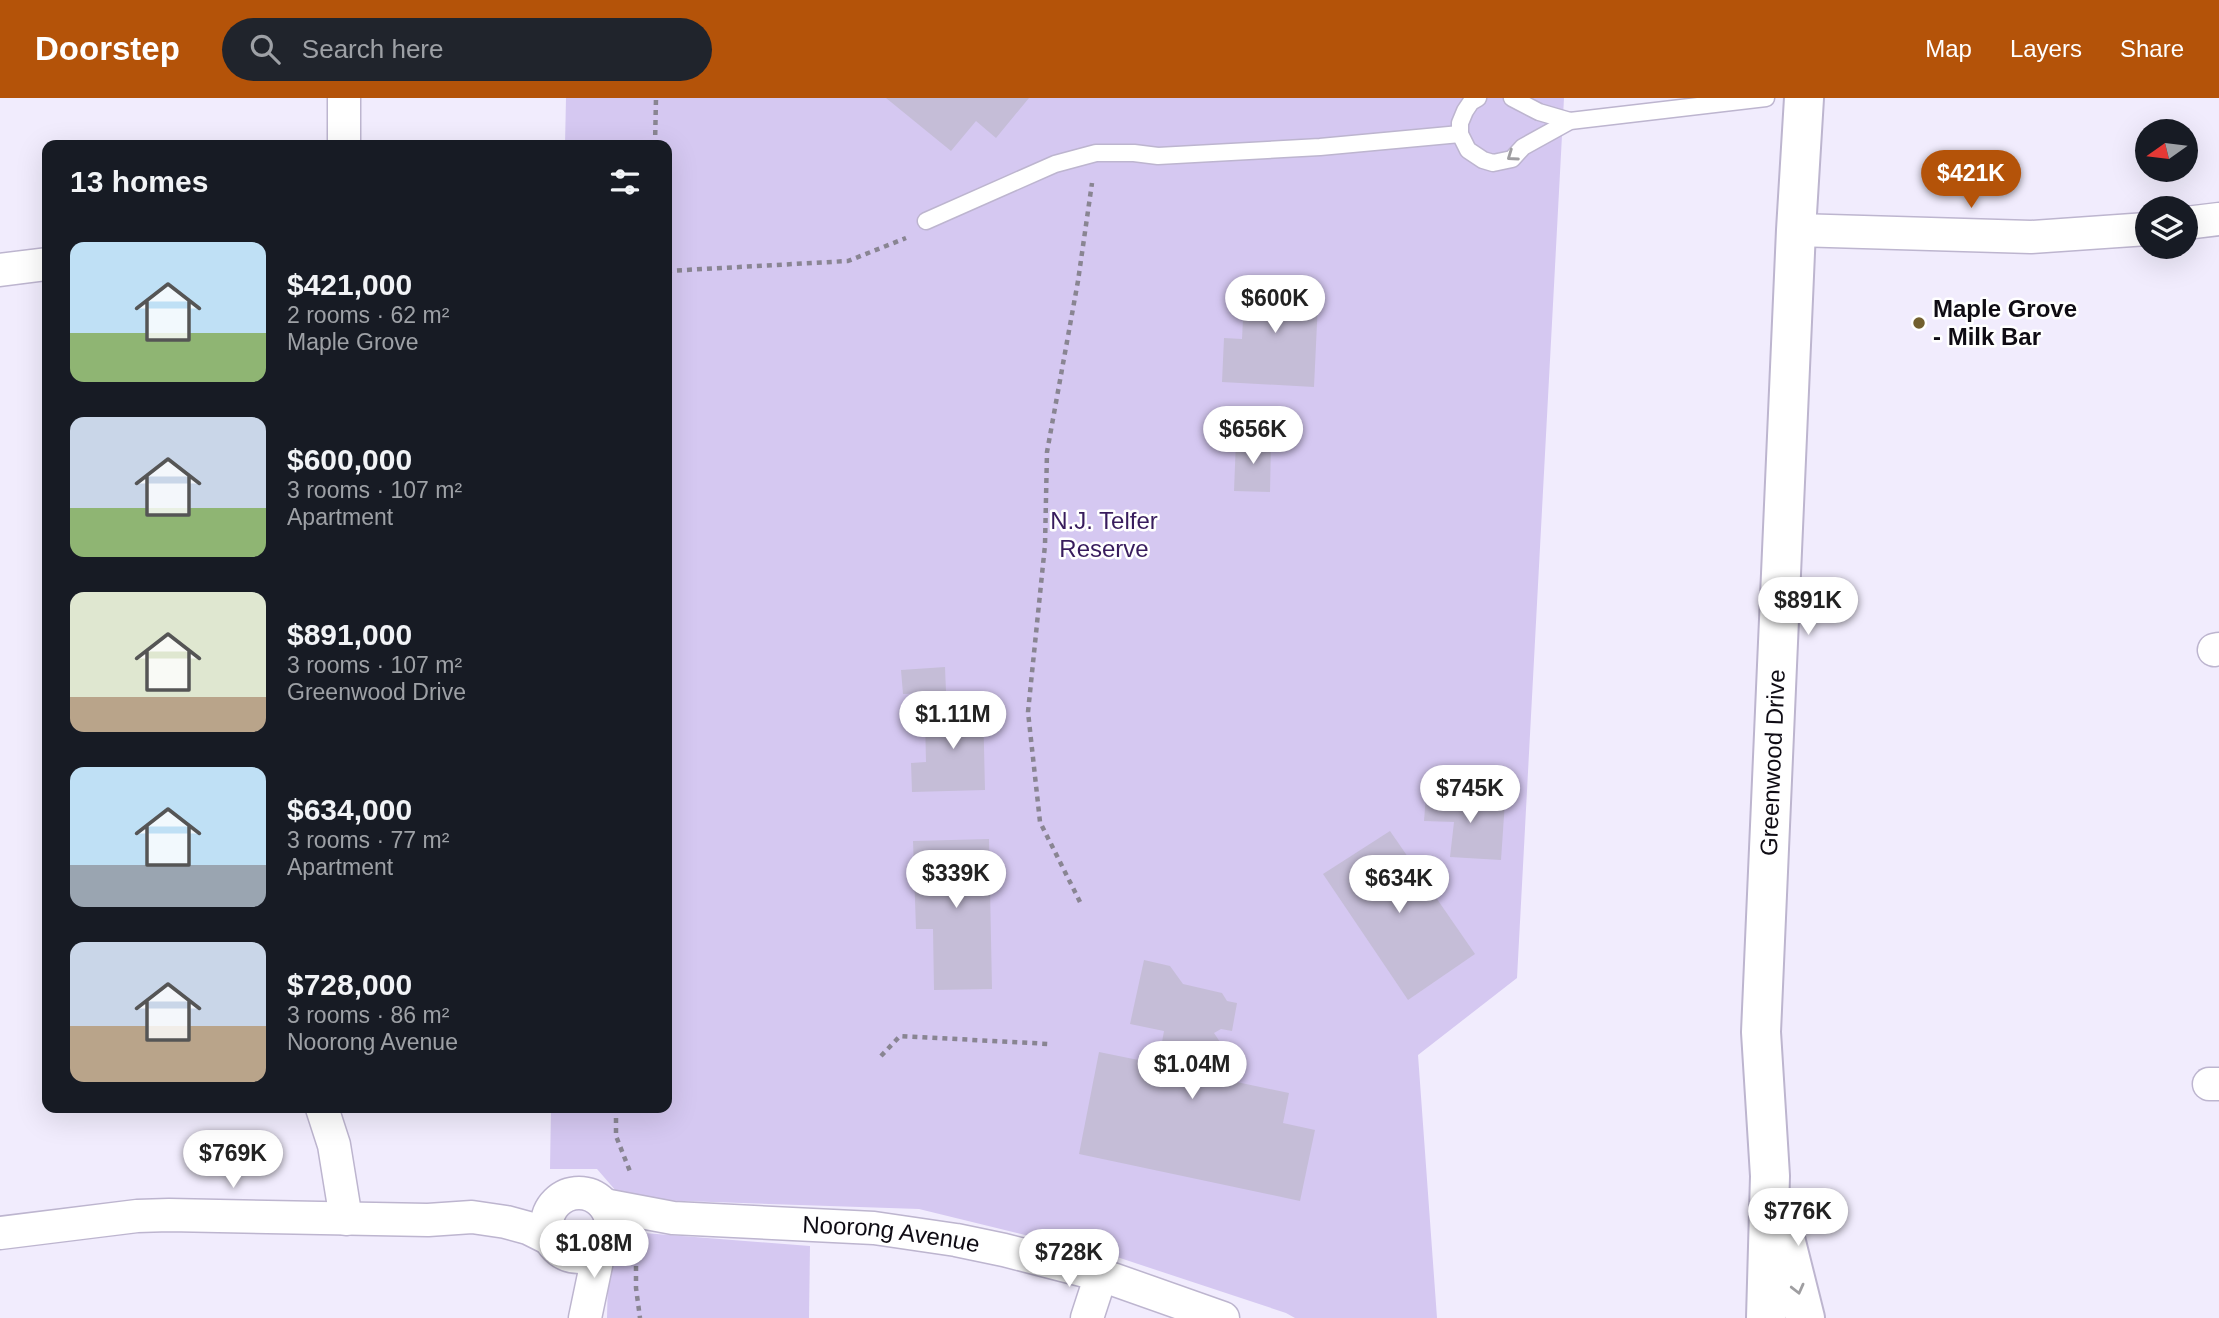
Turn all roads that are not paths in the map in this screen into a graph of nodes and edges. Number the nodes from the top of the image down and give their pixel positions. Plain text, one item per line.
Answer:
1 (344, 98) edge
2 (1478, 98) edge
3 (1512, 98) edge
4 (1766, 98) edge
5 (1804, 98) edge
6 (1570, 121) junction
7 (1460, 134) junction
8 (344, 140) edge
9 (2219, 219) edge
10 (926, 221) road end
11 (2198, 222) edge
12 (1796, 230) junction
13 (2135, 230) edge
14 (42, 265) edge
15 (0, 270) edge
16 (323, 1113) edge
17 (1770, 1176) junction
18 (554, 1205) junction
19 (604, 1205) junction
20 (472, 1217) junction
21 (333, 1218) junction
22 (673, 1218) junction
23 (0, 1233) edge
24 (556, 1245) junction
25 (602, 1247) junction
26 (1101, 1275) junction
27 (575, 1318) edge
28 (585, 1318) edge
29 (1087, 1318) edge
30 (1223, 1318) edge
31 (1766, 1318) edge
32 (1805, 1318) edge

1 - 8 street
2 - 7 lane
3 - 6 lane
4 - 6 lane
5 - 12 street, Greenwood Drive
6 -> 7 lane
7 - 10 lane
9 - 11 street
12 - 13 street
12 - 17 street, Greenwood Drive
14 - 15 street
16 - 21 street
17 - 31 street, Greenwood Drive
17 -> 32 street, Greenwood Drive
18 - 19 street
18 - 20 street
18 - 24 street
19 - 22 street, Noorong Avenue
19 - 25 street
20 - 21 street
20 - 24 street
21 - 23 street
22 - 25 street, Noorong Avenue
22 - 26 street, Noorong Avenue
24 - 25 street
24 - 27 street
25 - 28 street
26 - 29 street
26 - 30 street, Noorong Avenue

